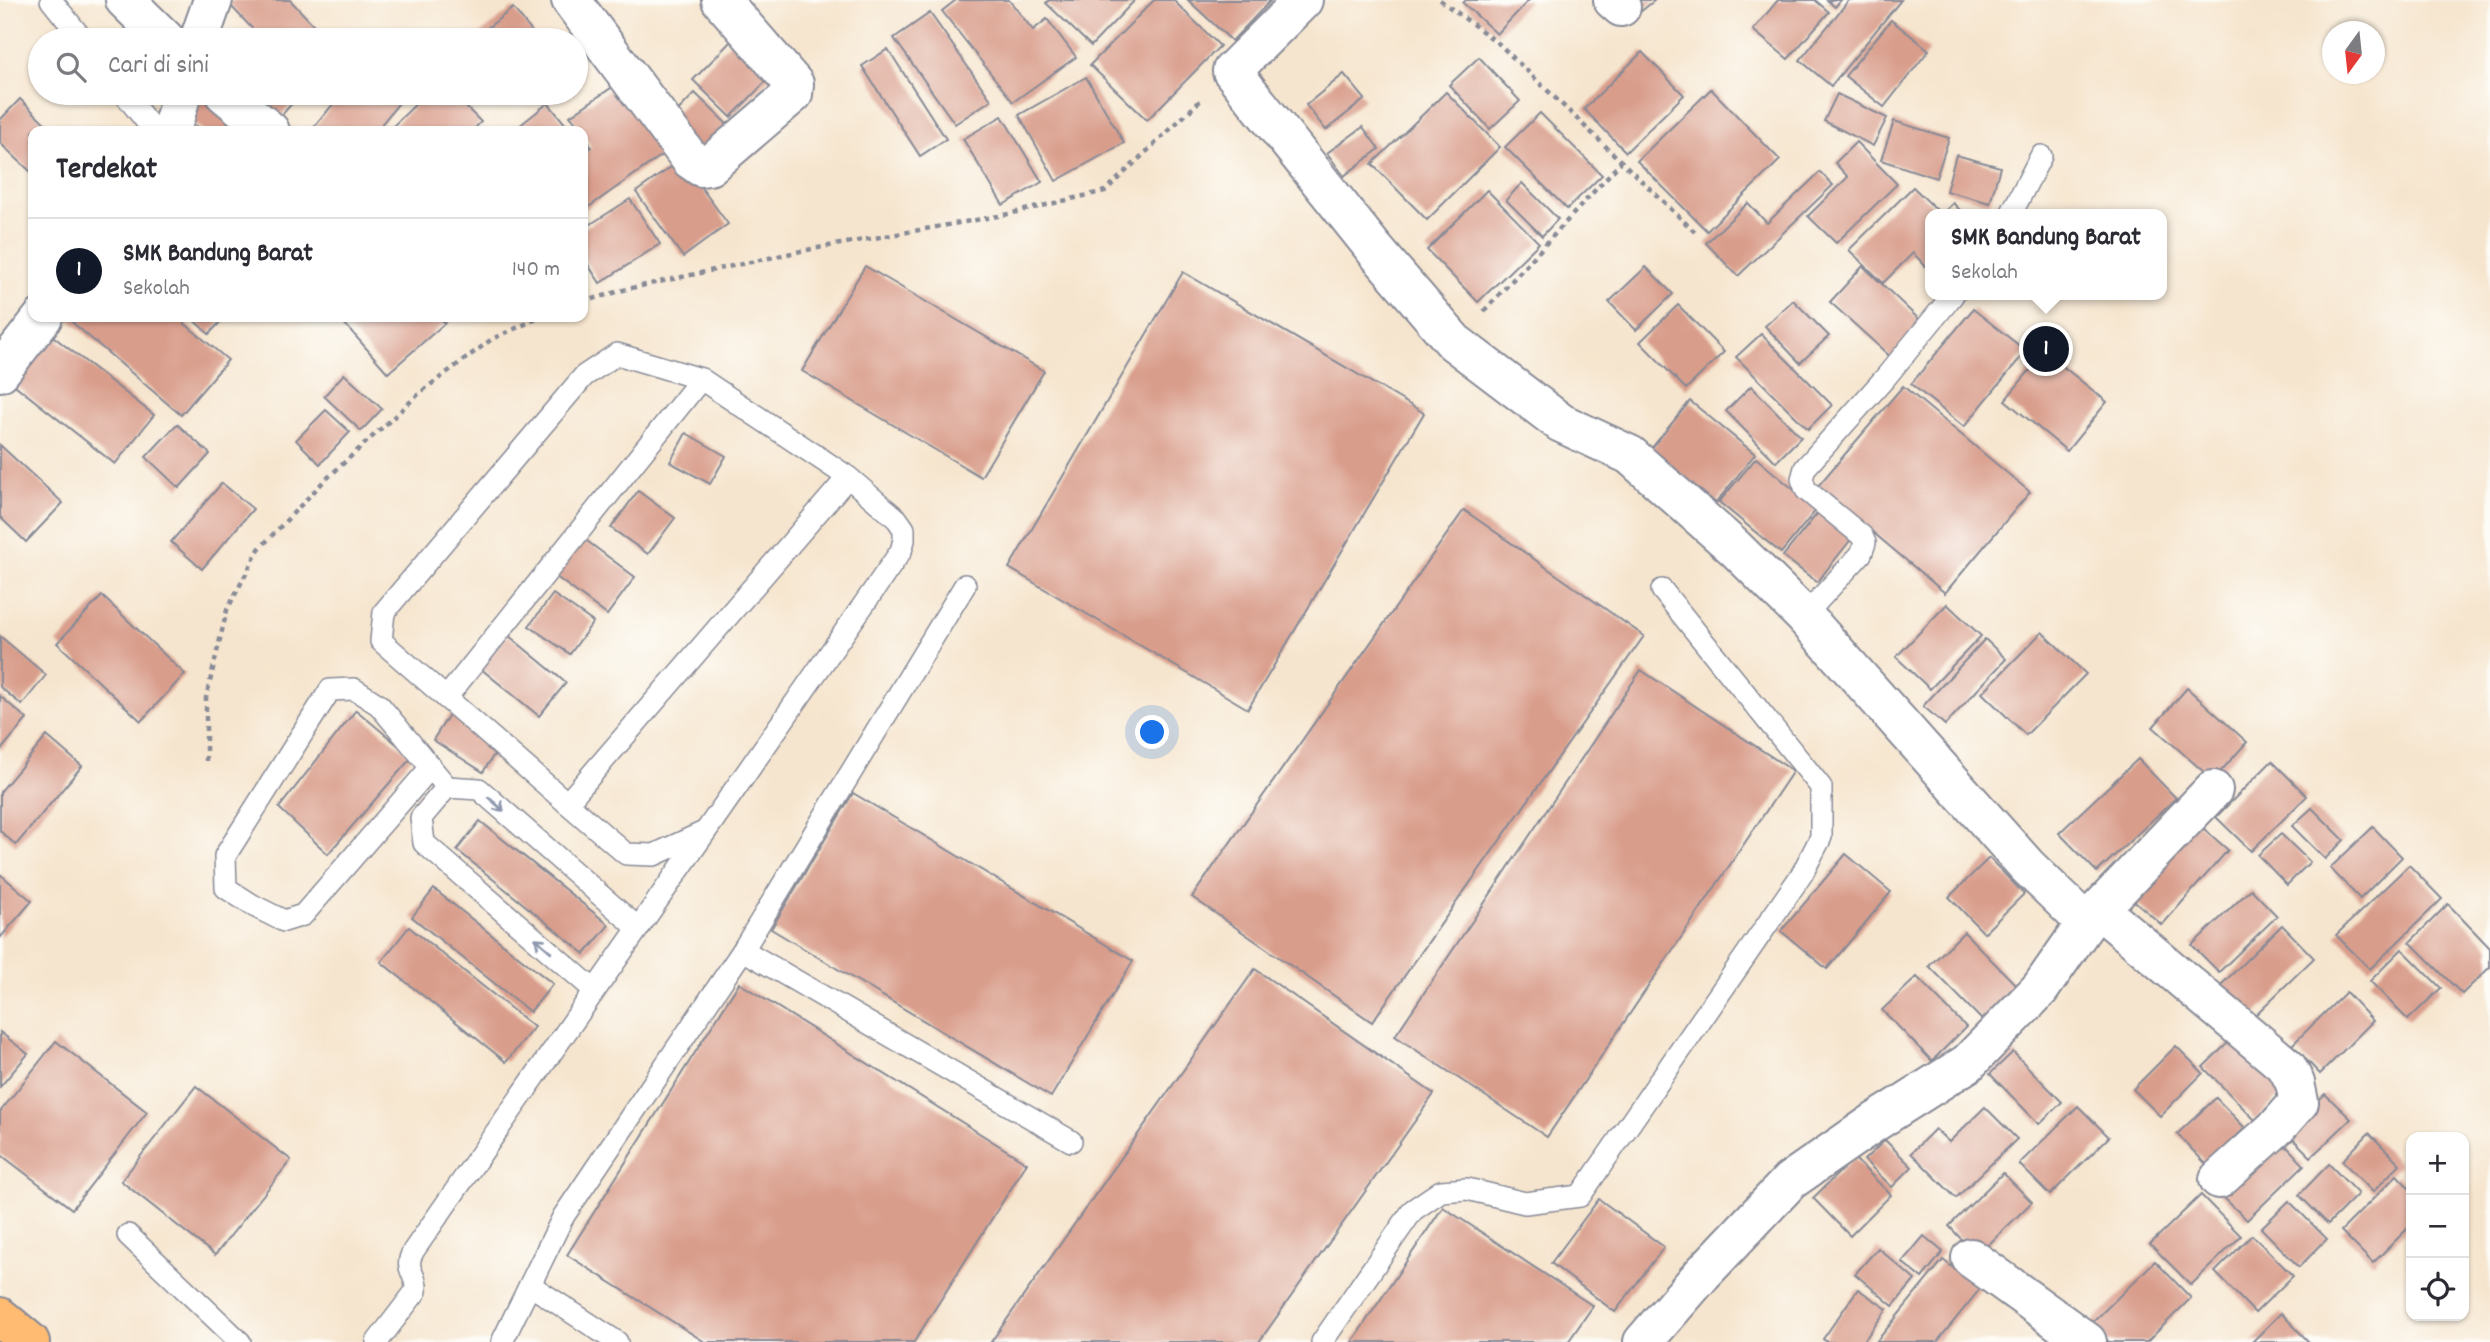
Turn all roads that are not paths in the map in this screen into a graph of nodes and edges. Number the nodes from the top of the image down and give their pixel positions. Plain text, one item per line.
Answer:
1 (51, 0) edge
2 (125, 0) edge
3 (213, 0) edge
4 (571, 0) edge
5 (721, 0) edge
6 (1303, 0) edge
7 (73, 28) edge
8 (154, 28) edge
9 (203, 28) edge
10 (133, 105) edge
11 (179, 105) edge
12 (239, 105) edge
13 (150, 126) edge
14 (172, 126) edge
15 (264, 126) edge
16 (2041, 156) dead end
17 (2014, 209) edge
18 (1950, 300) edge
19 (39, 322) edge
20 (0, 372) edge
21 (701, 379) junction
22 (848, 477) junction
23 (965, 585) dead end
24 (1662, 590) dead end
25 (1804, 616) junction
26 (446, 698) junction
27 (431, 767) junction
28 (447, 787) junction
29 (2213, 790) dead end
30 (567, 803) junction
31 (704, 832) junction
32 (2093, 916) junction
33 (638, 928) junction
34 (743, 950) junction
35 (594, 989) junction
36 (1071, 1141) dead end
37 (2219, 1179) dead end
38 (128, 1235) dead end
39 (1971, 1258) dead end
40 (530, 1285) junction
41 (0, 1317) edge
42 (30, 1342) edge
43 (240, 1342) edge
44 (377, 1342) edge
45 (502, 1342) edge
46 (617, 1342) edge
47 (1322, 1342) edge
48 (1643, 1342) edge
49 (2087, 1342) edge

1 - 7 lane
2 - 8 street
3 - 9 street
4 - 5 street
6 - 25 street
10 - 13 lane
11 - 14 street
12 - 15 street
16 - 17 lane
18 - 25 lane
19 - 20 street
21 - 22 lane
21 - 26 lane
21 - 26 lane
22 - 30 lane
22 - 31 lane
23 - 34 lane
24 - 47 lane
25 - 32 street
26 - 30 lane
27 - 27 lane
27 - 28 lane
28 -> 33 lane
35 -> 28 lane
29 - 32 street
30 - 31 lane
31 - 33 lane
32 - 37 street
32 - 48 street
33 - 35 lane
34 - 36 lane
34 - 40 lane
35 - 44 lane
38 - 43 lane
39 - 49 street
40 - 45 lane
40 - 46 lane
41 - 42 highway

